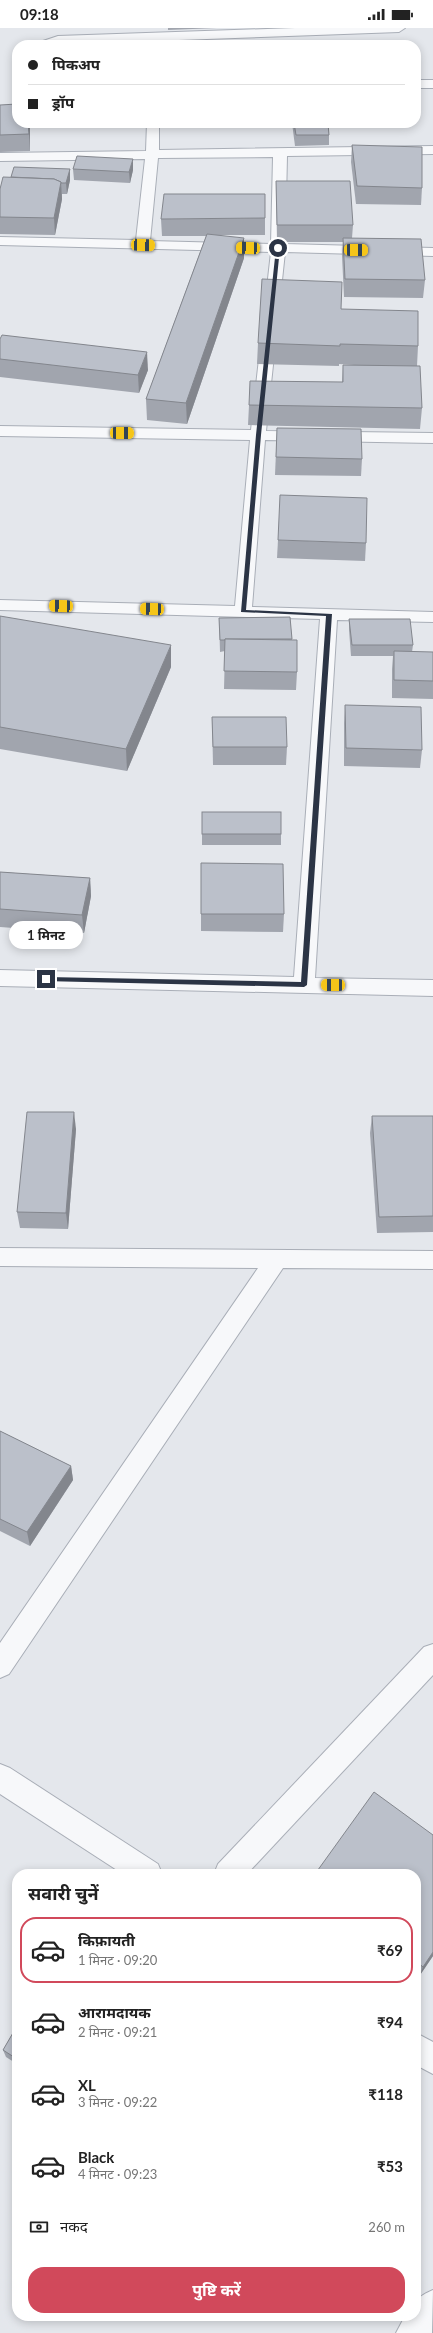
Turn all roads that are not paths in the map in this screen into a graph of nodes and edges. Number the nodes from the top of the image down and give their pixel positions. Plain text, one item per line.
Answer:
1 (399, 28) edge
2 (154, 37) edge
3 (58, 40) edge
4 (421, 84) edge
5 (433, 84) edge
6 (153, 128) edge
7 (433, 150) edge
8 (152, 154) junction
9 (280, 154) junction
10 (0, 157) edge
11 (0, 241) edge
12 (143, 245) junction
13 (278, 248) junction
14 (433, 252) edge
15 (0, 431) edge
16 (258, 435) junction
17 (433, 438) edge
18 (0, 605) edge
19 (243, 612) junction
20 (329, 614) junction
21 (433, 617) edge
22 (0, 978) edge
23 (304, 985) junction
24 (433, 988) edge
25 (0, 1257) edge
26 (277, 1260) junction
27 (433, 1260) edge
28 (433, 1656) edge
29 (0, 1665) edge
30 (0, 1778) edge
31 (140, 1869) edge
32 (233, 1869) edge
33 (421, 2051) edge
34 (433, 2058) edge
35 (433, 2306) edge
36 (412, 2333) edge

1 - 2 street
2 - 3 street
4 - 5 street
6 - 8 street
7 - 9 street
8 - 9 street
8 - 10 street
8 - 12 street
9 - 13 street
11 - 12 street
12 - 13 street
13 - 14 street
13 - 16 street
15 - 16 street
16 - 17 street
16 - 19 street
18 - 19 street
19 - 20 street
20 - 21 street
20 - 23 street
22 - 23 street
23 - 24 street
25 - 26 street
26 - 27 street
26 - 29 street
28 - 32 street
30 - 31 street
33 - 34 street
35 - 36 street

